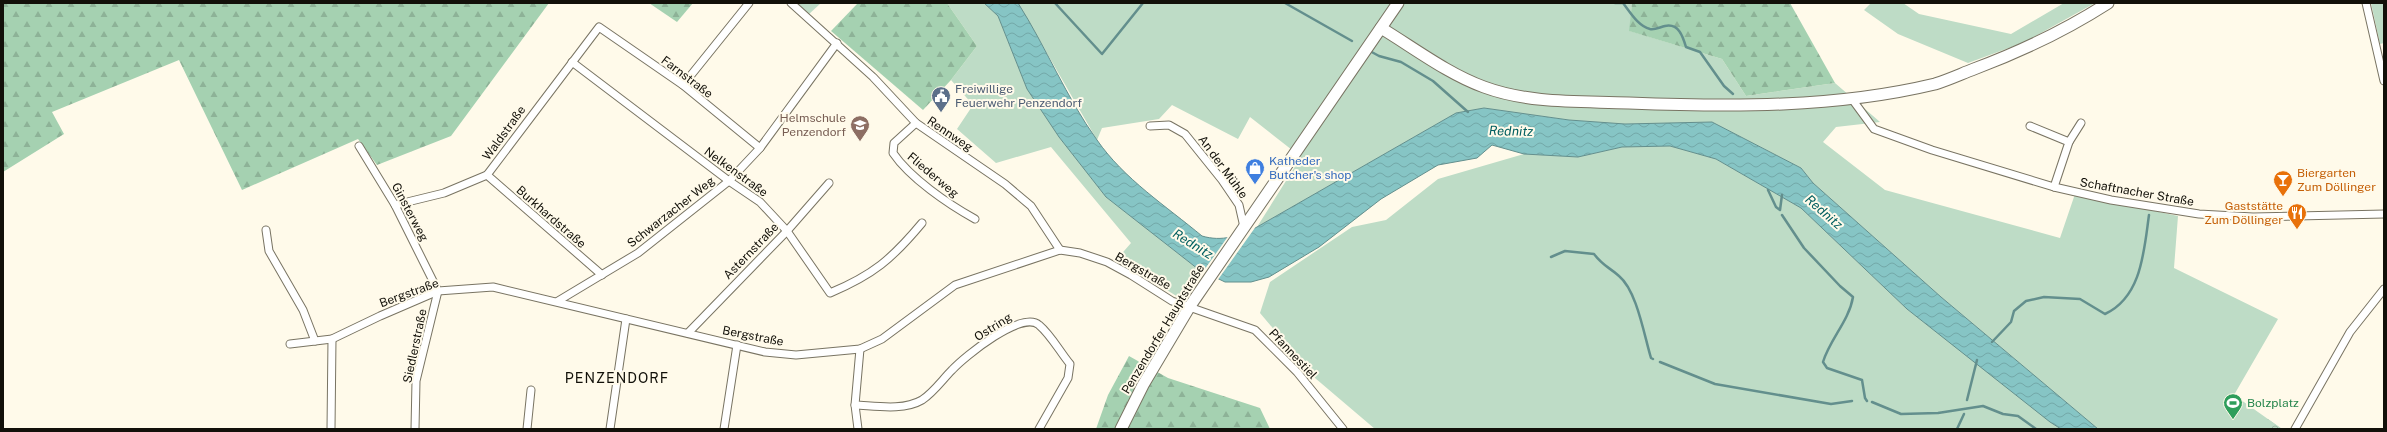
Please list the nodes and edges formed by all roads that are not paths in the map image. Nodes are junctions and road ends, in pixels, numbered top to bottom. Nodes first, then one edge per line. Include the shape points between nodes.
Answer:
1 (749, 3) edge
2 (791, 3) edge
3 (1398, 3) edge
4 (2108, 3) edge
5 (2366, 3) edge
6 (599, 27) joint
7 (1381, 28) junction
8 (837, 43) junction
9 (572, 62) junction
10 (2384, 81) edge
11 (683, 85) junction
12 (1852, 99) junction
13 (916, 123) junction
14 (2081, 123) dead end
15 (1150, 126) dead end
16 (2030, 126) dead end
17 (2069, 142) junction
18 (359, 146) dead end
19 (760, 148) junction
20 (487, 175) junction
21 (729, 181) junction
22 (829, 183) dead end
23 (2054, 187) junction
24 (395, 205) junction
25 (2384, 214) edge
26 (975, 219) dead end
27 (922, 223) dead end
28 (266, 230) dead end
29 (787, 231) junction
30 (1241, 231) junction
31 (1060, 250) junction
32 (602, 275) junction
33 (2384, 289) edge
34 (438, 291) junction
35 (558, 301) junction
36 (1190, 306) junction
37 (626, 318) junction
38 (688, 333) junction
39 (332, 339) junction
40 (315, 341) junction
41 (290, 344) dead end
42 (737, 345) junction
43 (860, 348) junction
44 (531, 390) dead end
45 (855, 405) junction
46 (331, 429) edge
47 (415, 429) edge
48 (527, 429) edge
49 (610, 429) edge
50 (724, 429) edge
51 (858, 429) edge
52 (1039, 429) edge
53 (1121, 429) edge
54 (1342, 429) edge
55 (2295, 429) edge

1 - 11 street
2 - 8 street, Rennweg
3 - 7 street, Penzendorfer Hauptstraße
4 - 12 street via 2076,24 2010,56 1936,83
5 - 10 street
6 - 9 street, Waldstraße
6 - 11 street, Farnstraße
7 - 12 street via 1458,75 1485,88 1535,99 1665,104 1808,104
7 - 30 street, Penzendorfer Hauptstraße
8 - 13 street, Rennweg
8 - 19 street, Schwarzacher Weg
9 - 20 street, Waldstraße
9 - 21 street, Nelkenstraße
11 - 19 street, Farnstraße
12 - 23 street, Schaftnacher Straße via 1874,129 1932,150
13 - 26 street, Fliederweg via 894,143 893,153 897,160 952,206
13 - 31 street, Rennweg via 1005,184 1031,206
14 - 17 street
15 - 30 street, An der Mühle via 1169,125 1185,134 1239,205
16 - 17 street
17 - 23 street
18 - 24 street, Ginsterweg
19 - 21 street, Schwarzacher Weg
20 - 24 street, Waldstraße via 444,193
20 - 32 street, Burkhardstraße
21 - 29 street, Nelkenstraße via 760,202
21 - 32 street, Schwarzacher Weg via 638,253
22 - 29 street, Asternstraße
23 - 25 street, Schaftnacher Straße via 2111,200 2199,214 2254,217
24 - 34 street, Ginsterweg
27 - 29 street, Nelkenstraße via 899,250 879,267 859,281 830,293
28 - 40 street via 269,251 303,310
29 - 38 street, Asternstraße
30 - 36 street, Penzendorfer Hauptstraße
31 - 36 street, Bergstraße via 1080,253 1107,262 1172,301
31 - 43 street, Bergstraße via 955,285 882,338
32 - 35 street, Schwarzacher Weg
33 - 55 street via 2350,332
34 - 35 street, Bergstraße via 493,287
34 - 39 street, Bergstraße
34 - 47 street, Siedlerstraße via 416,381
35 - 37 street, Bergstraße
36 - 53 street, Penzendorfer Hauptstraße via 1143,385
36 - 54 street, Pfannestiel via 1255,330 1297,372
37 - 38 street, Bergstraße
37 - 49 street
38 - 42 street, Bergstraße
39 - 40 street, Bergstraße
39 - 46 street
40 - 41 street, Bergstraße
42 - 43 street, Bergstraße via 765,352 796,355
42 - 50 street
43 - 45 street
44 - 48 street
45 - 51 street
45 - 52 street, Ostring via 899,406 921,400 938,387 952,369 991,339 1020,323 1030,321 1039,325 1070,364 1068,378

